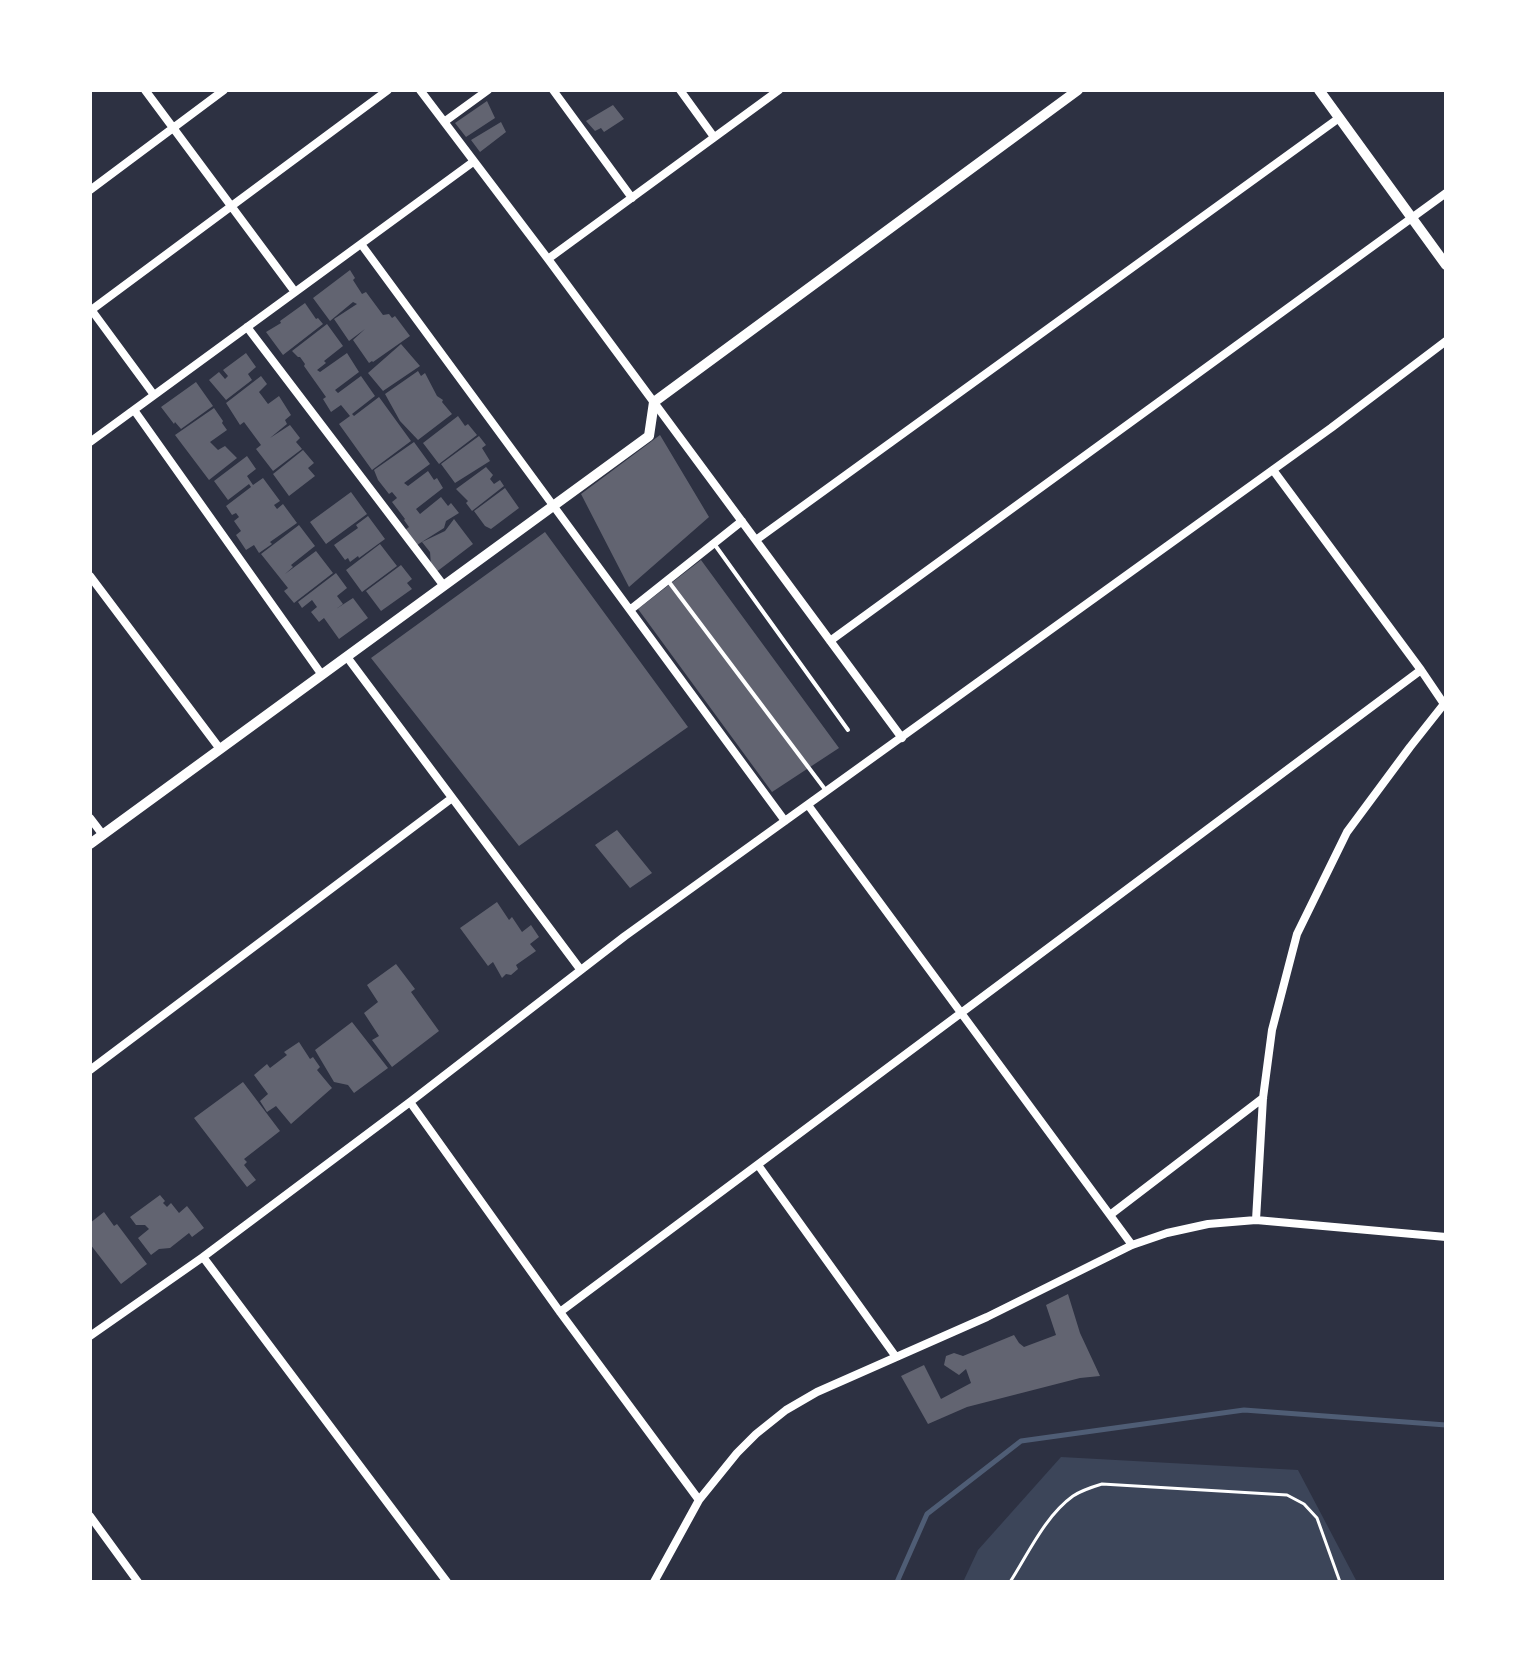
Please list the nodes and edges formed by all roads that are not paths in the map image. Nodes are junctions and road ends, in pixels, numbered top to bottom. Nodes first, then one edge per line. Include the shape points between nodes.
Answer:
1 (145, 90) edge
2 (224, 90) edge
3 (388, 90) edge
4 (420, 90) edge
5 (488, 90) edge
6 (553, 90) edge
7 (680, 90) edge
8 (779, 90) edge
9 (1078, 90) edge
10 (1319, 90) edge
11 (1339, 118) junction
12 (444, 122) junction
13 (173, 128) junction
14 (714, 137) junction
15 (473, 162) junction
16 (90, 190) edge
17 (1446, 193) edge
18 (632, 198) junction
19 (231, 207) junction
20 (1412, 219) junction
21 (361, 244) junction
22 (548, 259) junction
23 (1446, 265) edge
24 (295, 292) junction
25 (90, 310) edge
26 (247, 327) junction
27 (1446, 341) edge
28 (154, 395) junction
29 (654, 402) junction
30 (134, 410) junction
31 (90, 442) edge
32 (1273, 470) junction
33 (554, 506) junction
34 (742, 521) junction
35 (756, 540) junction
36 (714, 543) junction
37 (90, 576) edge
38 (668, 580) junction
39 (444, 586) junction
40 (630, 610) junction
41 (830, 641) junction
42 (347, 657) junction
43 (1421, 670) junction
44 (322, 675) junction
45 (848, 730) dead end
46 (902, 738) junction
47 (220, 749) junction
48 (827, 792) junction
49 (452, 798) junction
50 (808, 805) junction
51 (90, 818) edge
52 (785, 821) junction
53 (103, 835) junction
54 (90, 844) edge
55 (580, 969) junction
56 (961, 1014) junction
57 (90, 1070) edge
58 (1263, 1098) junction
59 (410, 1102) junction
60 (758, 1165) junction
61 (1110, 1215) junction
62 (1256, 1220) junction
63 (1446, 1237) edge
64 (1132, 1245) junction
65 (203, 1257) junction
66 (560, 1312) junction
67 (90, 1336) edge
68 (896, 1357) junction
69 (699, 1500) junction
70 (90, 1516) edge
71 (138, 1582) edge
72 (447, 1582) edge
73 (654, 1582) edge

1 - 13 street
2 - 13 street
3 - 19 street
4 - 12 street
5 - 12 street
6 - 18 street
7 - 14 street
8 - 14 street
9 - 29 street
10 - 11 street
11 - 20 street
11 - 35 street
12 - 15 street
13 - 16 street
13 - 19 street
14 - 18 street
15 - 21 street
15 - 22 street
17 - 20 street
18 - 22 street
19 - 24 street
19 - 25 street
20 - 23 street
20 - 41 street
21 - 24 street
21 - 33 street
22 - 29 street
24 - 26 street
25 - 28 street
26 - 28 street
26 - 39 street
27 - 32 street
28 - 30 street
29 - 33 street via 649,436
29 - 34 street
30 - 31 street
30 - 44 street
32 - 43 street
32 - 46 street
33 - 39 street
33 - 40 street
34 - 35 street
34 - 36 street
35 - 41 street
36 - 38 street
36 - 45 lane
37 - 47 street
38 - 40 street
38 - 48 lane
39 - 42 street
40 - 52 street
41 - 46 street
42 - 44 street
42 - 49 street
43 - 56 street
43 - 58 street via 1444,704 1347,832 1297,934 1272,1030
44 - 47 street
46 - 48 street
47 - 53 street
48 - 50 street
49 - 55 street
49 - 57 street
50 - 52 street
50 - 56 street
51 - 53 street
52 - 55 street
53 - 54 street
55 - 59 street
56 - 60 street
56 - 61 street
58 - 61 street
58 - 62 street
59 - 65 street
59 - 66 street
60 - 66 street
60 - 68 street
61 - 64 street
62 - 63 street
62 - 64 street via 1208,1224
64 - 68 street
65 - 67 street
65 - 72 street
66 - 69 street
68 - 69 street via 786,1410 737,1453
69 - 73 street
70 - 71 street

